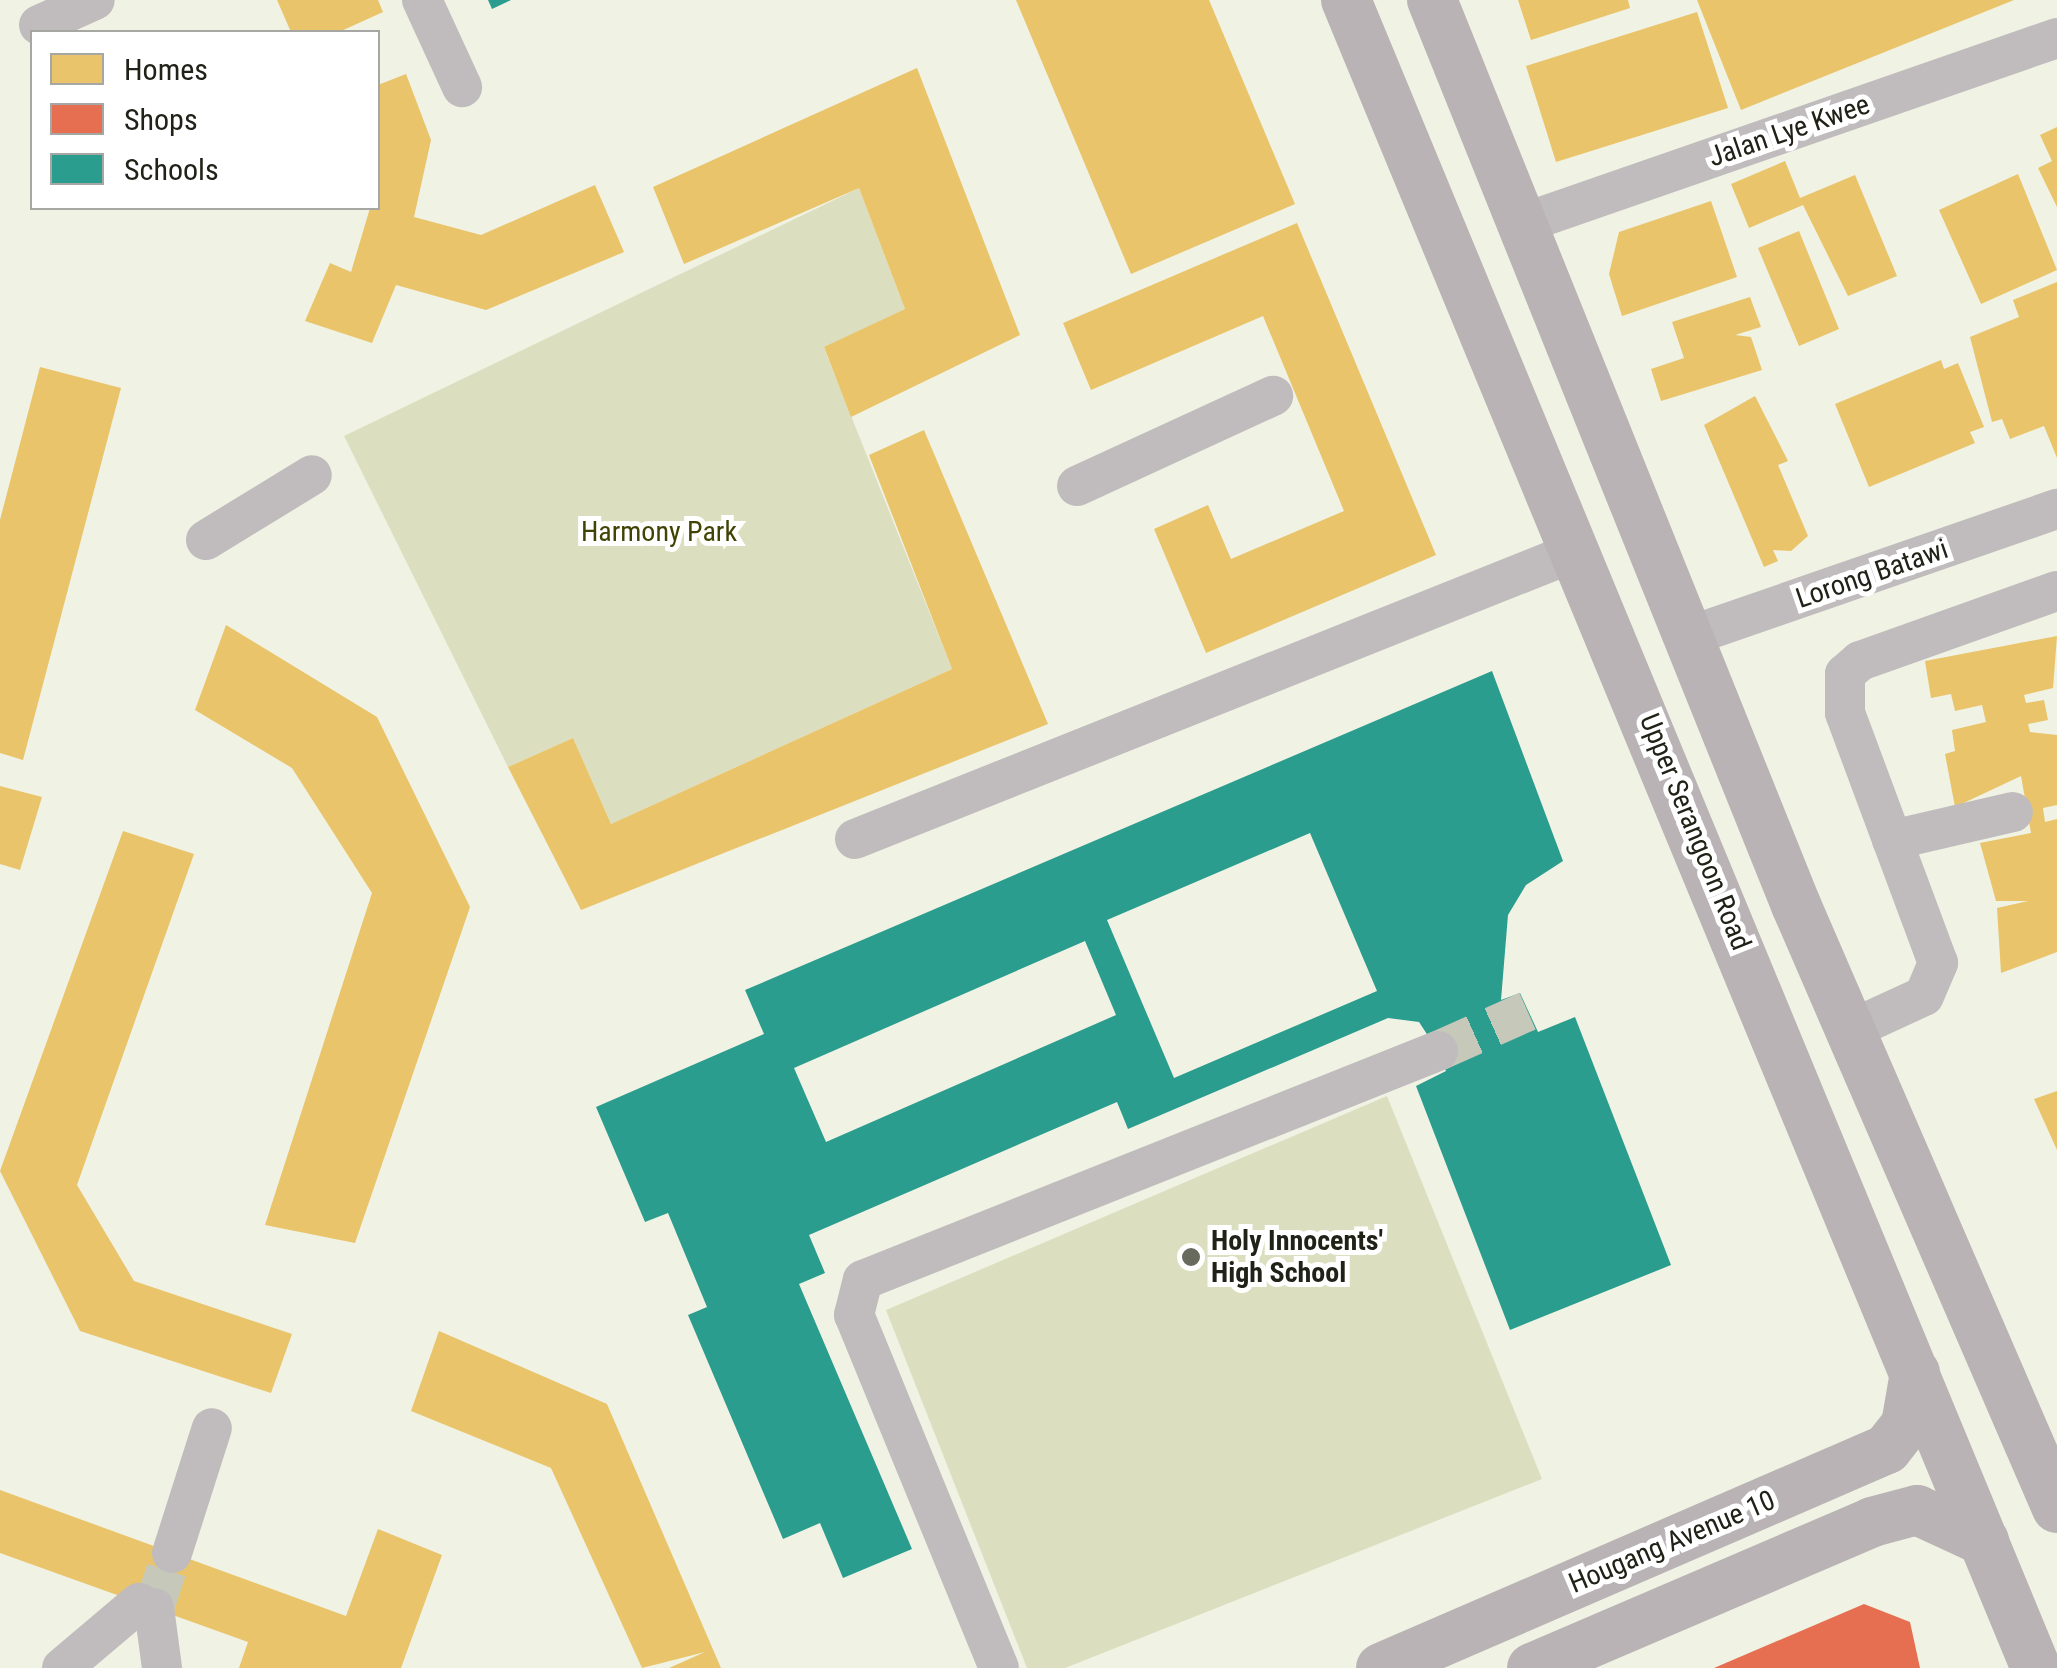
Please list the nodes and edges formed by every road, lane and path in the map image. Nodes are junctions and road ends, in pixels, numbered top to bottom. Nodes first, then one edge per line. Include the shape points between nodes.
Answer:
1 (95, 0) edge
2 (422, 0) edge
3 (1346, 0) edge
4 (1432, 0) edge
5 (40, 26) dead end
6 (2057, 38) edge
7 (462, 86) dead end
8 (1520, 224) junction
9 (1273, 396) dead end
10 (312, 474) dead end
11 (1076, 486) dead end
12 (2057, 509) edge
13 (206, 540) dead end
14 (1578, 551) junction
15 (2057, 591) edge
16 (1687, 638) junction
17 (2013, 812) dead end
18 (855, 839) dead end
19 (1892, 840) junction
20 (1850, 1030) junction
21 (1438, 1050) tunnel mouth
22 (1915, 1374) junction
23 (207, 1427) dead end
24 (2057, 1508) edge
25 (1984, 1541) junction
26 (166, 1550) tunnel mouth
27 (1527, 1604) junction
28 (1546, 1665) edge
29 (62, 1668) edge
30 (162, 1668) edge
31 (999, 1668) edge
32 (1381, 1668) edge
33 (2036, 1668) edge

1 - 5 street
2 - 7 street
3 - 14 main road, Upper Serangoon Road
4 - 8 main road
6 - 8 street, Jalan Lye Kwee
8 - 16 main road
9 - 11 street
10 - 13 street
12 - 16 street, Lorong Batawi
14 - 18 street
14 - 22 main road, Upper Serangoon Road
15 - 19 street via 1860,660 1845,674 1845,713
16 - 20 main road
17 - 19 street
19 - 20 street via 1936,976 1924,996
20 - 24 main road
21 - 31 street via 863,1280 854,1315
22 - 25 main road, Upper Serangoon Road
22 - 27 main road, Hougang Avenue 10 via 1906,1426 1887,1449
23 - 26 street
25 - 28 main road via 1917,1510
25 - 33 main road, Upper Serangoon Road
27 - 28 street
27 - 32 main road, Hougang Avenue 10
29 - 30 street via 148,1612

